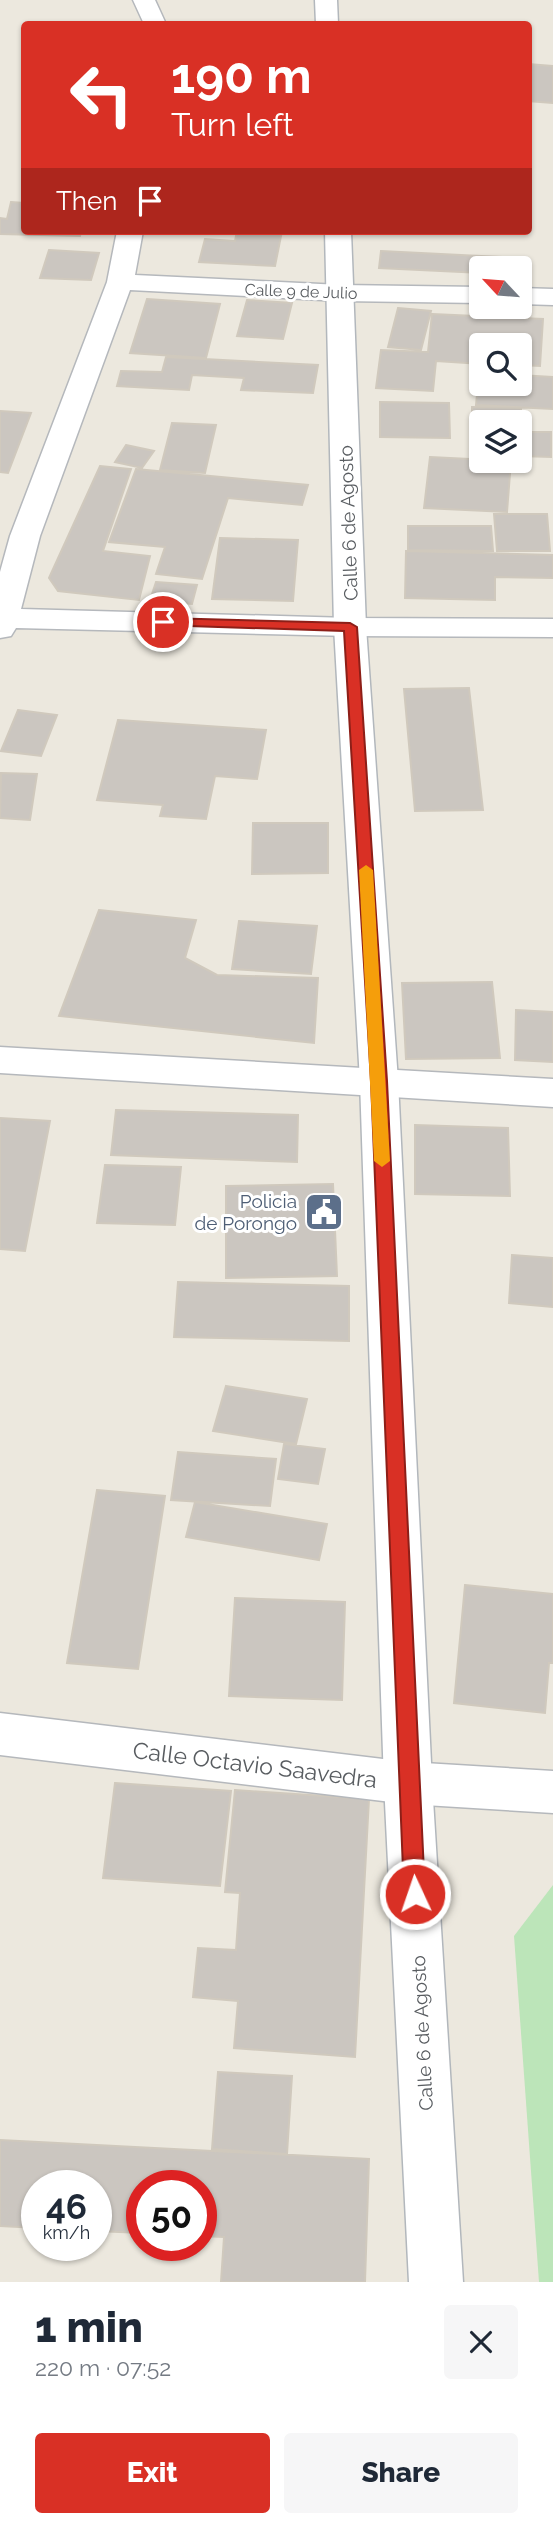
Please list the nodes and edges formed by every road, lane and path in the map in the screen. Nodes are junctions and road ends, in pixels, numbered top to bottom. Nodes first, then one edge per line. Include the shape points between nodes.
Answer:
1 (144, 0) edge
2 (326, 0) edge
3 (154, 21) edge
4 (327, 21) edge
5 (129, 235) edge
6 (338, 235) edge
7 (120, 282) junction
8 (341, 293) junction
9 (469, 295) edge
10 (532, 296) edge
11 (553, 296) edge
12 (12, 531) edge
13 (1, 623) edge
14 (350, 627) junction
15 (553, 628) edge
16 (0, 1060) edge
17 (379, 1081) junction
18 (553, 1093) edge
19 (0, 1734) edge
20 (408, 1783) junction
21 (553, 1792) edge
22 (436, 2282) edge

1 - 3 street
2 - 4 street
5 - 7 street
6 - 8 street, Calle 6 de Agosto
7 - 8 street, Calle 9 de Julio
7 - 12 street
8 - 9 street, Calle 9 de Julio
8 - 14 street, Calle 6 de Agosto
10 - 11 street
12 - 13 street
13 - 14 street
14 - 15 street
14 - 17 street, Calle 6 de Agosto
16 - 17 street
17 - 18 street
17 - 20 street, Calle 6 de Agosto
19 - 20 street, Calle Octavio Saavedra
20 - 21 street, Calle Octavio Saavedra
20 - 22 street, Calle 6 de Agosto

